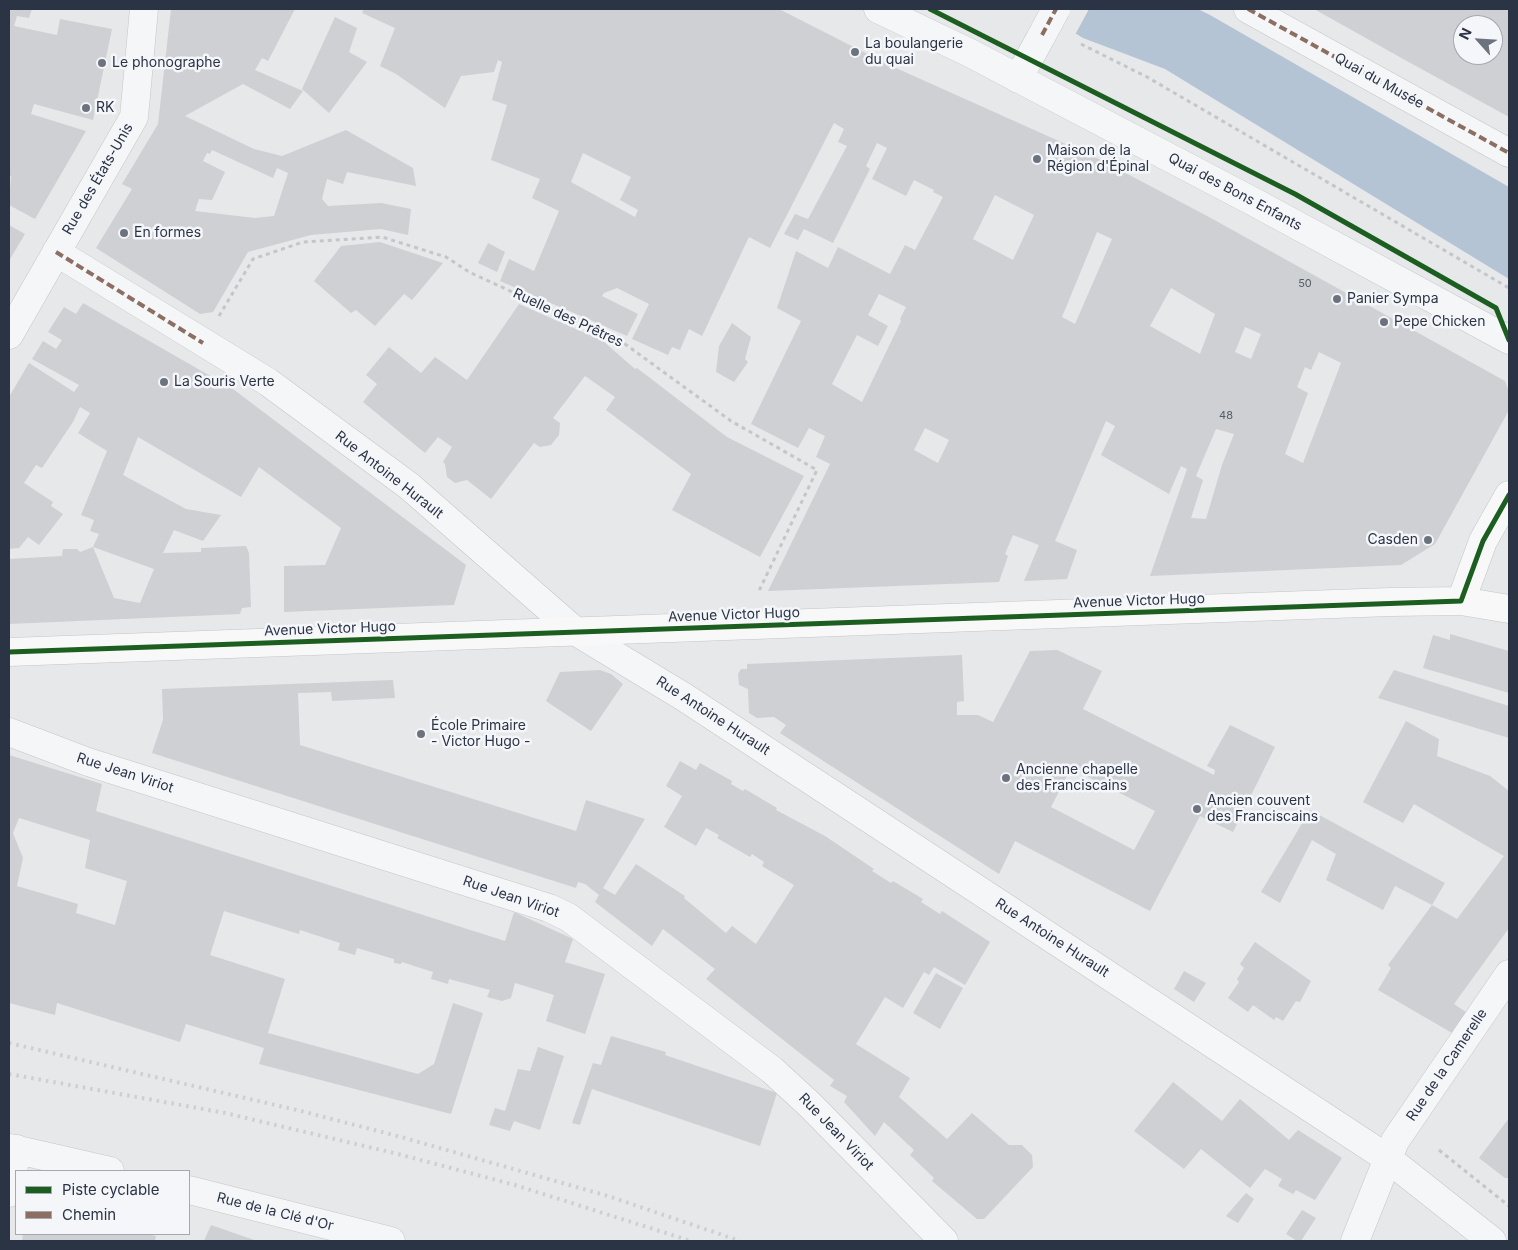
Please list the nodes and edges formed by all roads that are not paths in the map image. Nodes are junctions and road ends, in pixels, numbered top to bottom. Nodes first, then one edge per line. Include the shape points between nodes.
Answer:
1 (144, 9) edge
2 (878, 9) edge
3 (1056, 9) edge
4 (1248, 9) edge
5 (1018, 79) junction
6 (1509, 152) edge
7 (56, 252) junction
8 (9, 335) edge
9 (1509, 340) edge
10 (1509, 494) edge
11 (1461, 601) junction
12 (1509, 609) edge
13 (575, 631) junction
14 (9, 652) edge
15 (9, 732) edge
16 (1509, 974) edge
17 (13, 1148) edge
18 (1388, 1158) junction
19 (106, 1170) edge
20 (190, 1190) edge
21 (9, 1193) edge
22 (391, 1241) edge
23 (944, 1241) edge
24 (1355, 1241) edge
25 (1492, 1241) edge

1 - 7 street, Rue des États-Unis via 134,117
2 - 5 street, Quai des Bons Enfants
3 - 5 street, bridge
4 - 6 street, Quai du Musée
5 - 9 street, Quai des Bons Enfants
7 - 8 street, Rue des États-Unis
7 - 13 street, Rue Antoine Hurault via 268,382 409,486
10 - 11 main road via 1483,541
11 - 12 main road, Avenue Victor Hugo
11 - 13 main road, Avenue Victor Hugo
13 - 14 main road, Avenue Victor Hugo
13 - 18 street, Rue Antoine Hurault via 684,697
15 - 23 street, Rue Jean Viriot via 88,762 568,917 772,1070
16 - 18 street, Rue de la Camerelle via 1395,1141
17 - 19 street
17 - 21 street
18 - 24 street
18 - 25 street, Rue Antoine Hurault
20 - 22 street, Rue de la Clé d'Or

